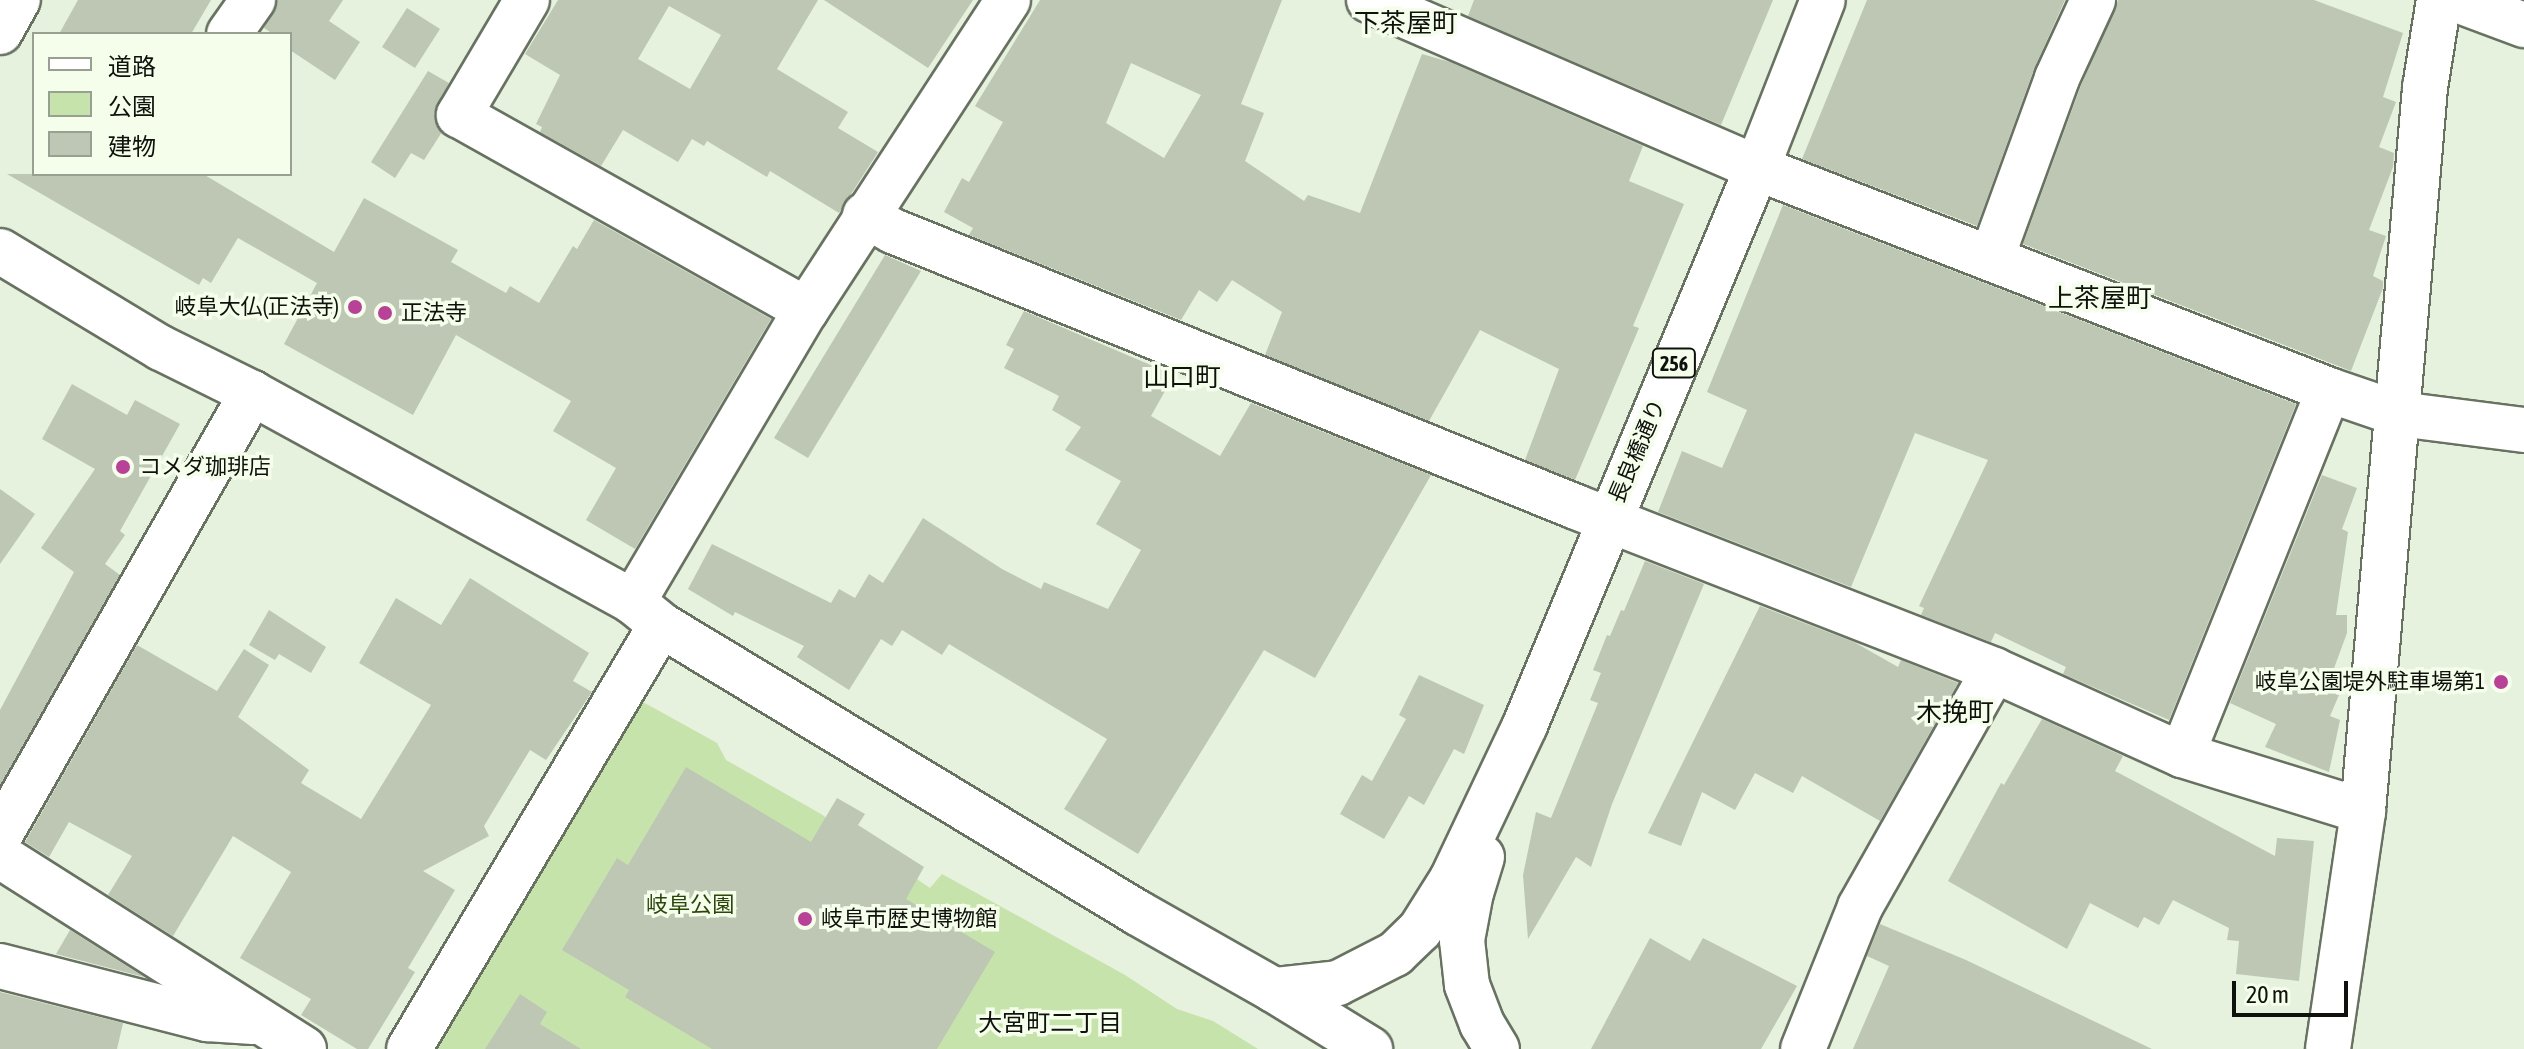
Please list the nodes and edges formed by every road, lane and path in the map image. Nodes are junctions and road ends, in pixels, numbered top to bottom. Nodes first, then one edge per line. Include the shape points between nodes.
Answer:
1 (18, 0) edge
2 (253, 0) edge
3 (527, 0) edge
4 (1008, 0) edge
5 (1369, 0) edge
6 (1823, 0) edge
7 (2093, 0) edge
8 (2439, 0) edge
9 (2457, 0) edge
10 (2520, 23) edge
11 (0, 32) edge
12 (230, 32) edge
13 (1757, 168) junction
14 (865, 215) junction
15 (0, 251) edge
16 (1992, 257) junction
17 (806, 310) junction
18 (2329, 390) junction
19 (252, 393) junction
20 (2399, 414) junction
21 (2524, 430) edge
22 (1608, 519) junction
23 (647, 614) junction
24 (1994, 670) junction
25 (1525, 725) junction
26 (2182, 755) junction
27 (2363, 811) junction
28 (0, 835) edge
29 (0, 856) edge
30 (0, 966) edge
31 (1274, 990) junction
32 (259, 1022) junction
33 (304, 1049) edge
34 (409, 1049) edge
35 (1370, 1049) edge
36 (1497, 1049) edge
37 (1803, 1049) edge
38 (2328, 1049) edge

1 - 11 main road
2 - 12 main road
3 - 17 main road via 459,115
4 - 14 main road
5 - 13 main road
6 - 13 main road, 長良橋通り / 256
7 - 16 main road via 2057,78
8 - 20 main road via 2425,88
9 - 10 main road
13 - 16 main road
13 - 22 main road, 長良橋通り / 256
14 - 17 main road
14 - 22 main road via 893,231
15 - 19 main road via 161,348
16 - 18 main road
17 - 23 main road
18 - 20 main road
18 - 26 main road
19 - 23 main road
19 - 28 main road
20 - 21 main road
20 - 27 main road
22 - 24 main road
22 - 25 main road, 長良橋通り / 256
23 - 31 main road
23 - 34 main road
24 - 26 main road
24 - 37 main road via 1860,907
25 - 31 main road, 長良橋通り / 256 via 1452,879 1420,930 1395,954 1338,983
25 - 36 main road, 長良橋通り / 256 via 1471,892 1462,940 1467,985
26 - 27 main road
27 - 38 main road
29 - 32 main road
30 - 32 main road via 207,1019
31 - 35 main road
32 - 33 main road

